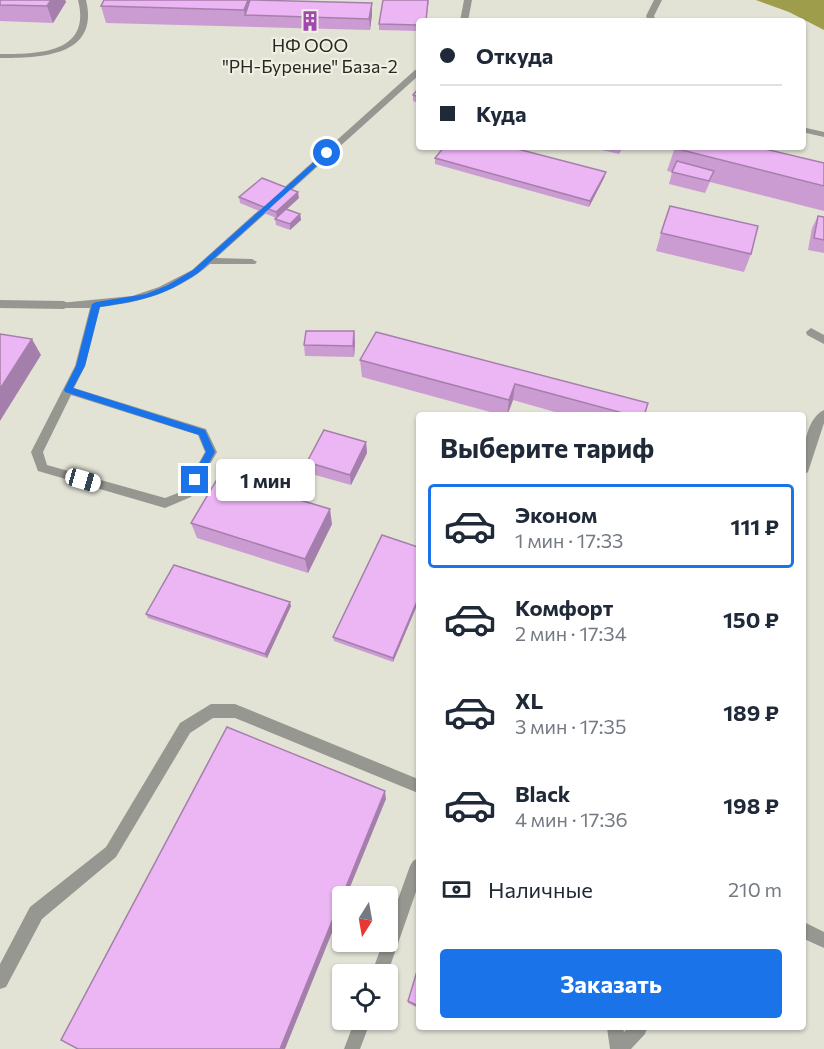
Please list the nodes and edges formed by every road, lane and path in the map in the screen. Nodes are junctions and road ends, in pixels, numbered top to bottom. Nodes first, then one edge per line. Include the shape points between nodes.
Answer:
1 (82, 0) edge
2 (468, 0) edge
3 (658, 0) edge
4 (465, 18) edge
5 (651, 18) edge
6 (0, 56) edge
7 (416, 74) edge
8 (806, 130) edge
9 (824, 135) edge
10 (207, 261) junction
11 (252, 262) dead end
12 (0, 304) edge
13 (96, 304) junction
14 (64, 305) joint
15 (811, 332) dead end
16 (824, 340) edge
17 (68, 390) junction
18 (824, 414) edge
19 (806, 459) edge
20 (416, 785) edge
21 (416, 872) edge
22 (806, 931) edge
23 (824, 940) edge
24 (383, 964) edge
25 (0, 981) edge
26 (359, 1030) edge
27 (615, 1030) edge
28 (637, 1030) edge
29 (352, 1049) edge
30 (618, 1049) edge

1 - 6 lane via 82,33 75,42 44,54
2 - 4 lane
3 - 5 lane
7 - 10 lane
8 - 9 lane
10 - 11 lane
10 - 13 lane via 171,287 147,297
12 - 14 street
13 - 14 lane
13 - 17 lane via 80,366
15 - 16 lane
17 - 17 lane via 37,452 42,468 165,503 187,494 210,452 202,432
18 - 19 lane
20 - 25 lane via 235,711 211,711 185,728 111,852 36,913
21 - 24 lane
22 - 23 lane
26 - 29 lane
27 - 30 lane
28 - 30 lane

